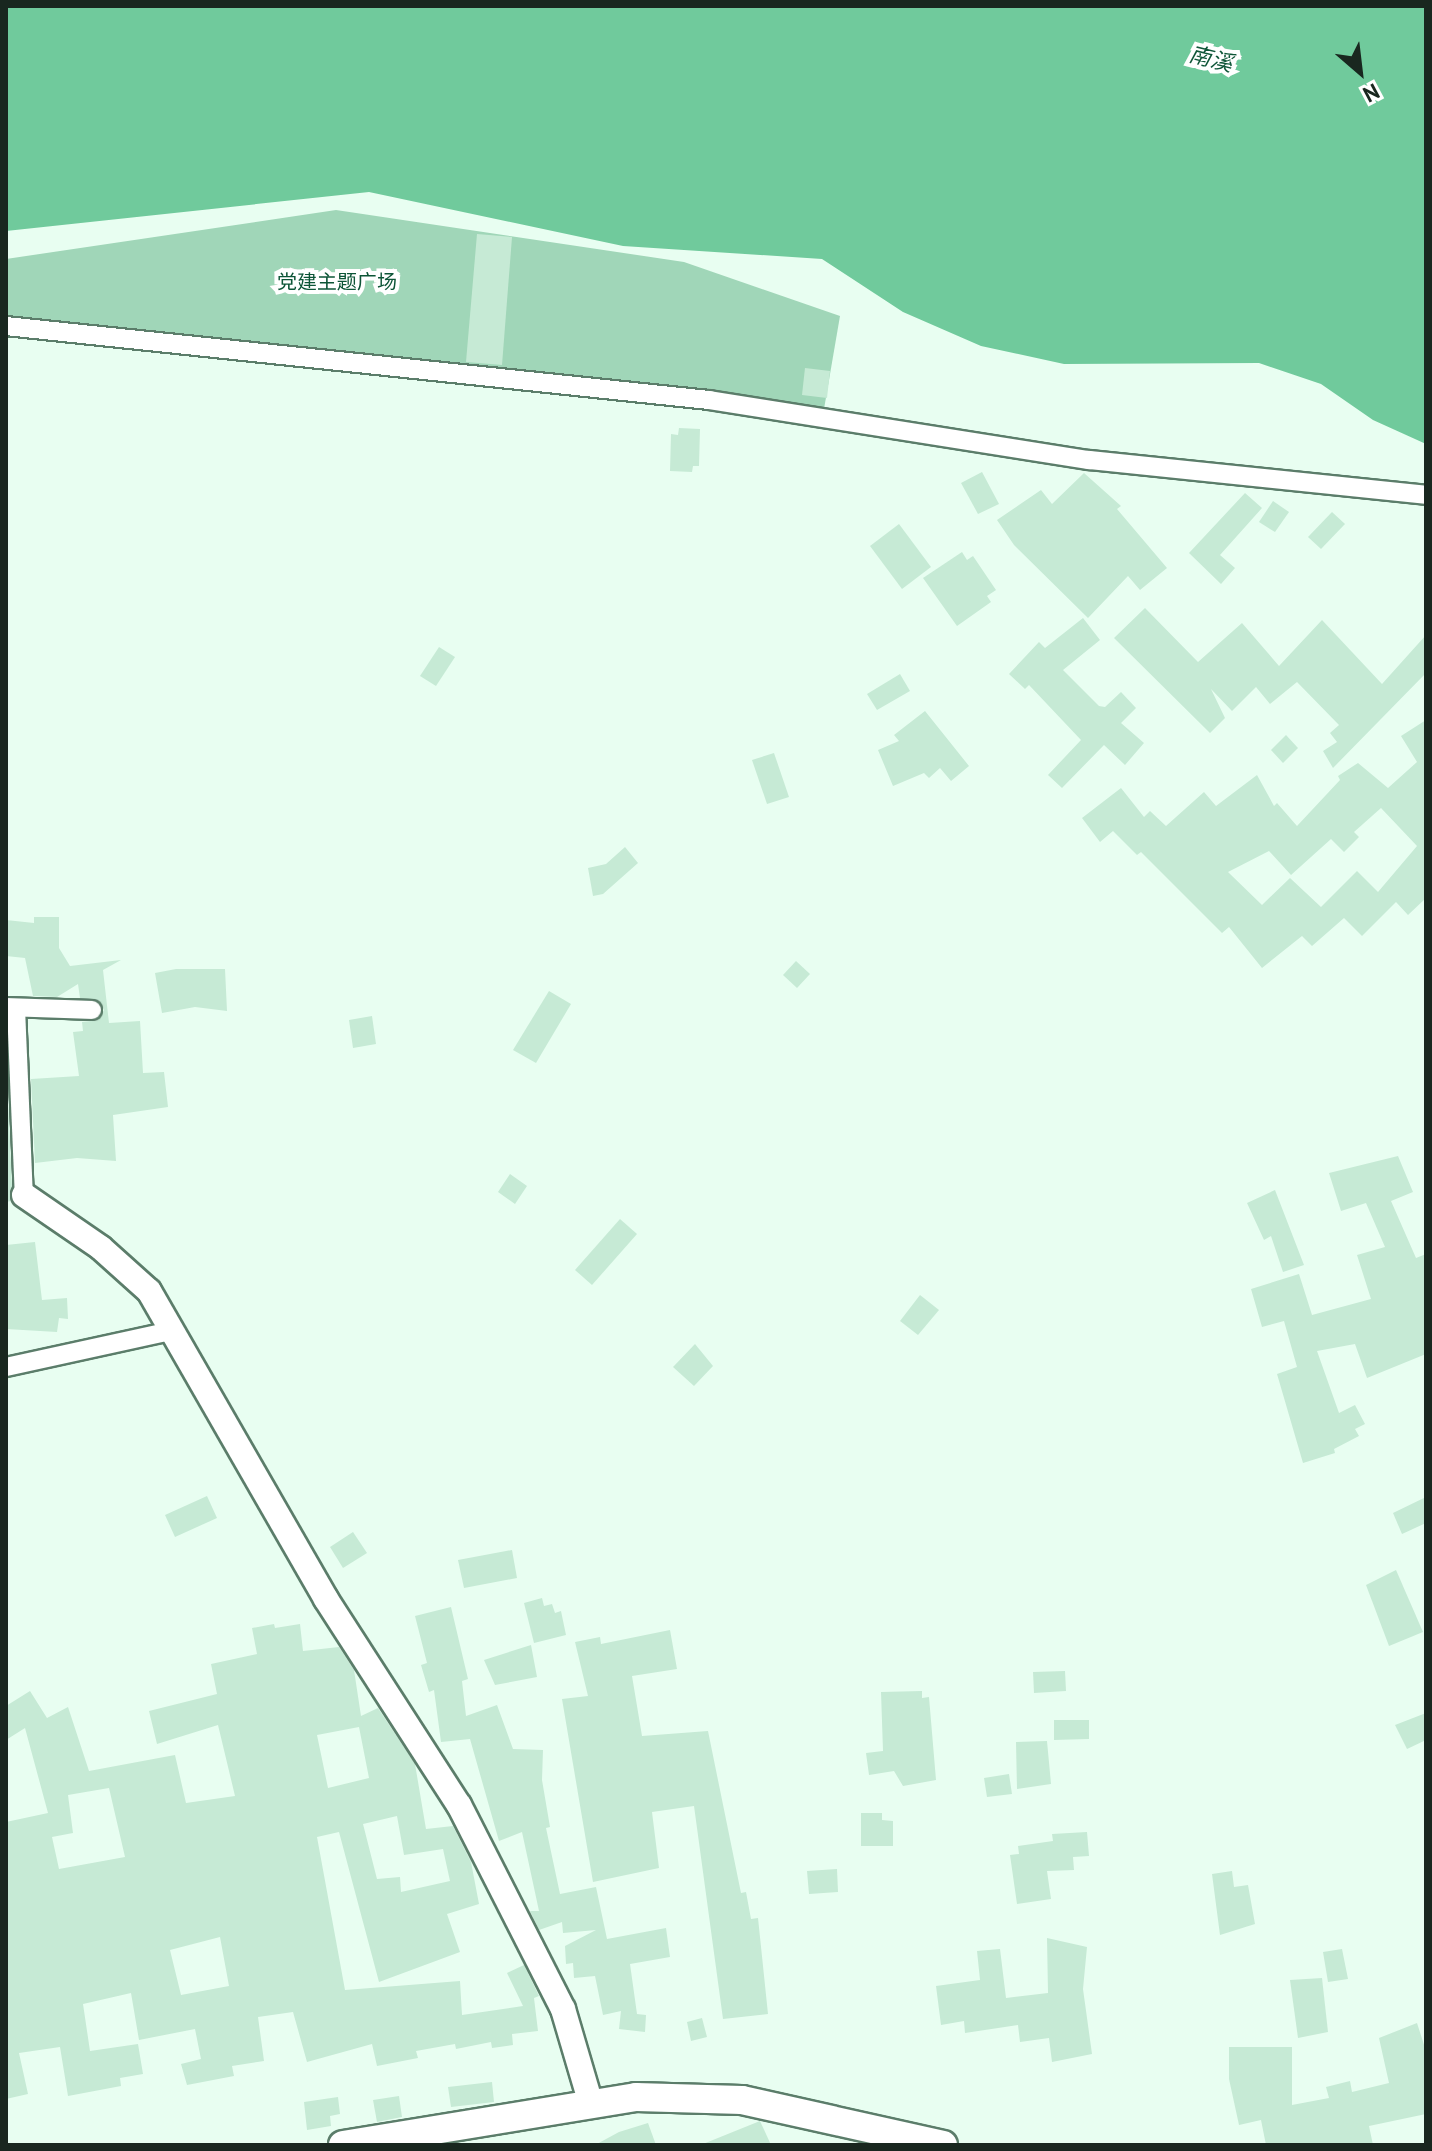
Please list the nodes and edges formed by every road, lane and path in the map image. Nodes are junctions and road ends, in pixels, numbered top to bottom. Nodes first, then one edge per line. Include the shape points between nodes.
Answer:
1 (6, 326) edge
2 (1426, 495) edge
3 (11, 1007) edge
4 (92, 1010) dead end
5 (24, 1195) joint
6 (171, 1331) junction
7 (6, 1367) edge
8 (591, 2104) junction
9 (343, 2145) edge
10 (943, 2145) edge

1 - 2 street via 709,400 1089,460
3 - 4 street
3 - 5 street
5 - 6 street via 101,1248 149,1291
6 - 7 street
6 - 8 street via 326,1599 459,1805 563,2009
8 - 9 main road
8 - 10 main road via 636,2097 742,2100

